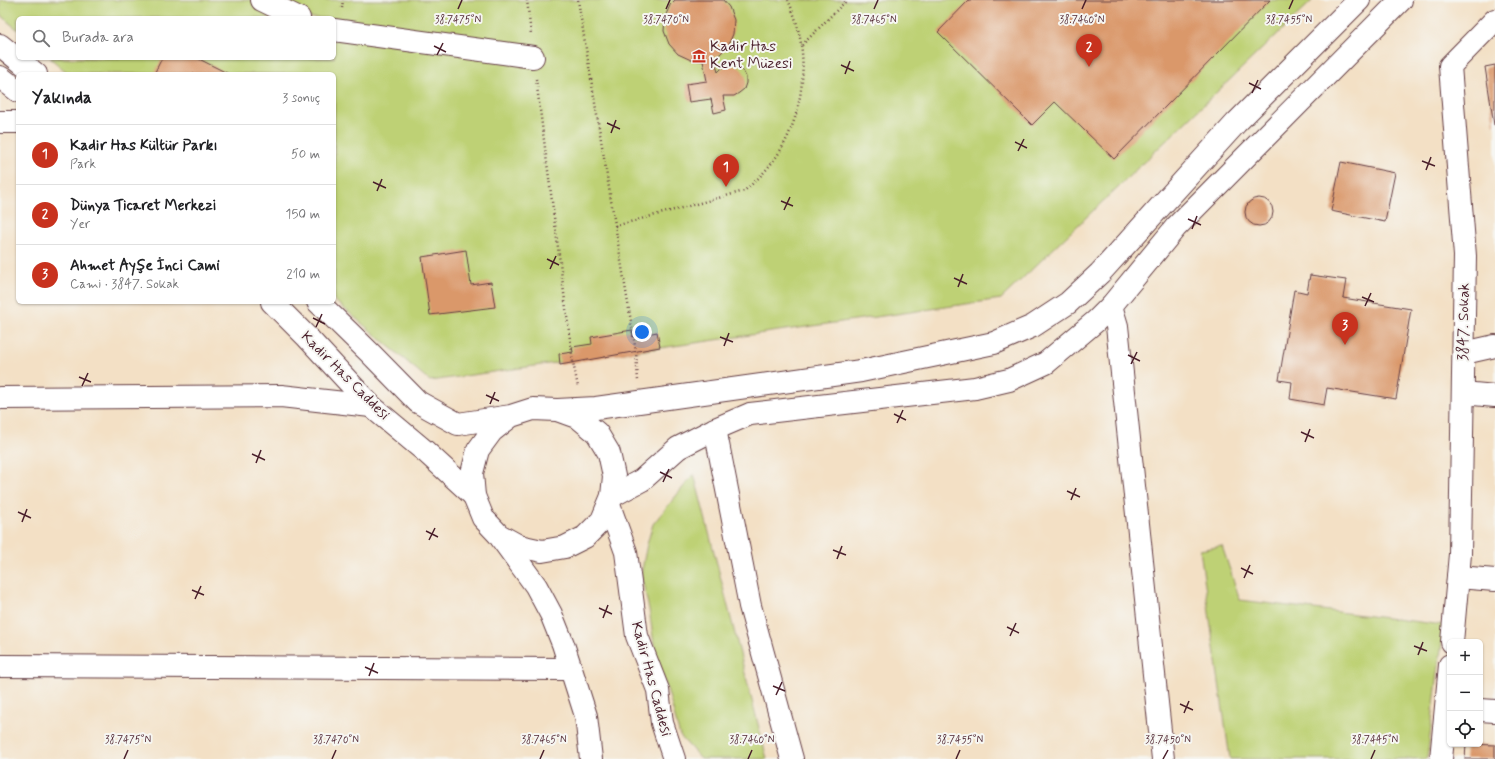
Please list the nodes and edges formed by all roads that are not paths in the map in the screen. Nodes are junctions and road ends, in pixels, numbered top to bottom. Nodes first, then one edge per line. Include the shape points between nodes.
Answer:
1 (262, 0) edge
2 (1359, 0) edge
3 (1401, 0) edge
4 (295, 16) edge
5 (1495, 20) edge
6 (336, 30) edge
7 (0, 45) edge
8 (534, 57) road end
9 (16, 58) edge
10 (19, 60) edge
11 (34, 72) edge
12 (0, 77) edge
13 (16, 89) edge
14 (0, 122) edge
15 (16, 122) edge
16 (274, 304) edge
17 (320, 304) edge
18 (1111, 306) junction
19 (1495, 346) edge
20 (1464, 353) junction
21 (1463, 393) junction
22 (1495, 396) edge
23 (0, 398) edge
24 (371, 406) junction
25 (557, 410) junction
26 (511, 416) junction
27 (715, 429) junction
28 (474, 496) junction
29 (610, 501) junction
30 (499, 535) junction
31 (1458, 577) junction
32 (1495, 580) edge
33 (1452, 639) edge
34 (0, 666) edge
35 (571, 669) junction
36 (1483, 710) edge
37 (1447, 711) edge
38 (1495, 711) edge
39 (590, 759) edge
40 (674, 759) edge
41 (792, 759) edge
42 (1163, 759) edge
43 (1441, 759) edge

1 - 4 street
2 - 25 street via 1236,123 1100,273 1068,303 1033,326 994,343 861,371 596,408
3 - 18 street via 1176,227
5 - 20 street, 3847. Sokak via 1450,66 1465,256
6 - 8 street
7 - 9 street
10 - 11 street
12 - 13 street
14 - 15 street
16 - 24 street, Kadir Has Caddesi
17 - 26 street via 418,402 458,424
18 - 27 street via 1046,363 1009,380 975,388 750,414
18 - 42 street via 1117,326
19 - 20 street
20 - 21 street, 3847. Sokak
21 - 22 street
21 - 31 street, 3847. Sokak
23 - 24 street via 281,396
24 - 28 street, Kadir Has Caddesi
25 - 26 street via 533,409
25 - 29 street via 579,418 597,433 609,453 614,476
26 - 28 street via 492,431 478,450 472,473
27 - 29 street via 678,448 642,480
27 - 41 street via 750,606
28 - 30 street via 483,518
29 - 30 street via 602,520 585,537 565,548 542,551 519,546
29 - 40 street, Kadir Has Caddesi via 626,552 638,636 658,690 662,723
30 - 35 street via 536,586 552,614
31 - 32 street
31 - 33 street, 3847. Sokak
34 - 35 street
35 - 39 street via 586,716
36 - 38 street
37 - 43 street

